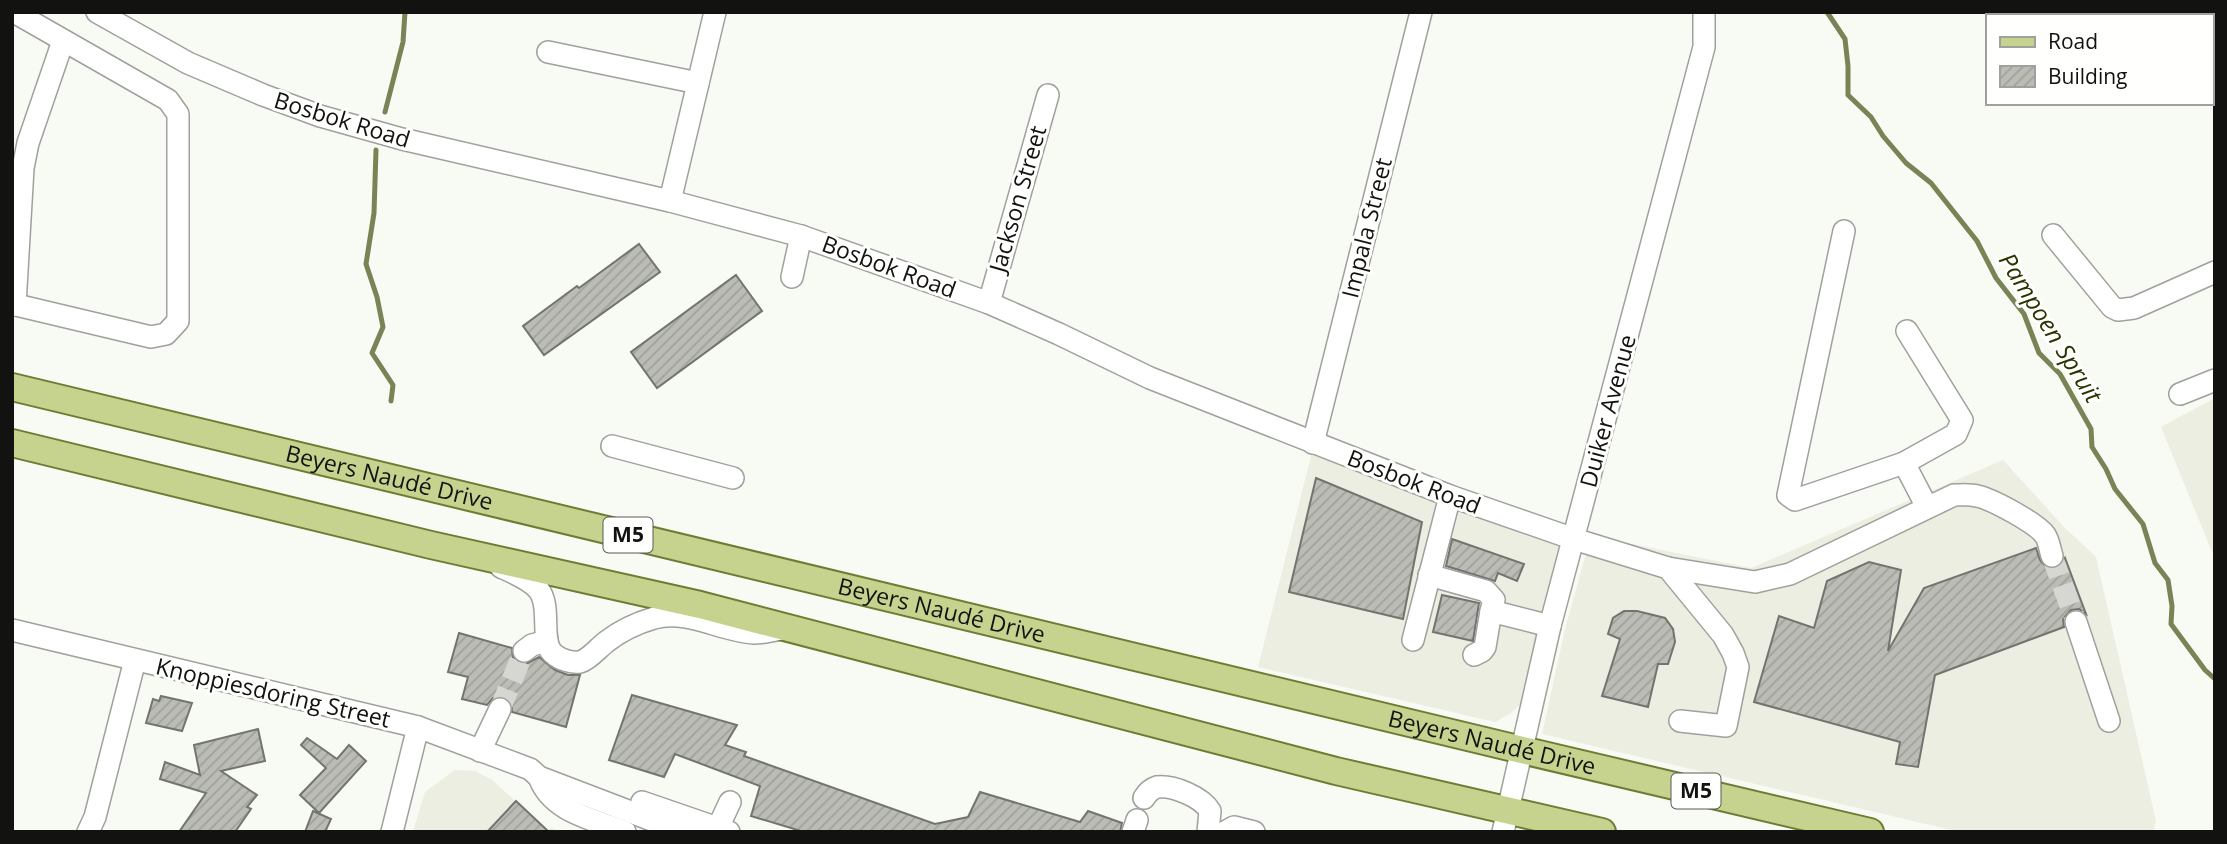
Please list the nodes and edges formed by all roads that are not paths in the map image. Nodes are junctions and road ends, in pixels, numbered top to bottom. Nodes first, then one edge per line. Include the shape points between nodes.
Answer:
1 (14, 12) edge
2 (97, 12) edge
3 (715, 12) edge
4 (1421, 12) edge
5 (1704, 12) edge
6 (64, 41) junction
7 (548, 51) dead end
8 (698, 83) junction
9 (1048, 96) dead end
10 (18, 166) edge
11 (670, 201) junction
12 (1844, 231) dead end
13 (2053, 235) dead end
14 (801, 236) junction
15 (2215, 272) edge
16 (792, 277) dead end
17 (989, 303) junction
18 (14, 304) edge
19 (1907, 331) dead end
20 (2215, 380) edge
21 (12, 387) edge
22 (2180, 394) dead end
23 (12, 443) edge
24 (1312, 443) junction
25 (612, 446) dead end
26 (1904, 463) junction
27 (733, 478) dead end
28 (1450, 496) junction
29 (1927, 508) junction
30 (1574, 539) junction
31 (476, 555) junction
32 (2052, 556) tunnel mouth
33 (1668, 568) junction
34 (1429, 575) junction
35 (1491, 611) junction
36 (2076, 622) tunnel mouth
37 (1550, 626) junction
38 (786, 628) junction
39 (12, 630) edge
40 (1413, 640) dead end
41 (547, 641) junction
42 (524, 651) tunnel mouth
43 (1474, 655) dead end
44 (135, 660) junction
45 (500, 709) tunnel mouth
46 (1680, 721) dead end
47 (2109, 721) dead end
48 (418, 727) junction
49 (1522, 750) junction
50 (480, 751) junction
51 (535, 773) junction
52 (1143, 798) dead end
53 (730, 802) dead end
54 (1505, 821) edge
55 (721, 830) edge
56 (88, 832) edge
57 (392, 832) edge
58 (625, 832) edge
59 (682, 832) edge
60 (1208, 832) edge
61 (1225, 832) edge
62 (1254, 832) edge
63 (1602, 832) edge
64 (1870, 832) edge

1 - 6 street
2 - 11 street, Bosbok Road via 188,63 320,116
3 - 8 street
4 - 24 street, Impala Street
5 - 30 street, Duiker Avenue via 1704,47
6 - 10 street
6 - 18 street via 168,100 178,114 178,321 166,334 151,337
7 - 8 street
8 - 11 street
9 - 17 street, Jackson Street
10 - 18 street
11 - 14 street, Bosbok Road
12 - 26 street via 1788,495 1795,500
13 - 15 street via 2119,310
14 - 16 street
14 - 17 street, Bosbok Road
17 - 24 street, Bosbok Road via 1150,378
19 - 26 street via 1962,420 1956,434
20 - 22 street
21 - 49 main road, Beyers Naudé Drive / M5
23 - 31 main road, M5
24 - 28 street, Bosbok Road
25 - 27 street
26 - 29 street
28 - 30 street, Bosbok Road
28 - 34 street
29 - 32 street, Bosbok Road via 1954,495 1995,502 2045,536
29 - 33 street, Bosbok Road via 1770,580 1755,582
30 - 33 street, Bosbok Road
30 - 37 street, Duiker Avenue
31 - 38 main road, M5
31 - 41 street via 519,575 538,590 546,607
33 - 46 street via 1723,635 1738,667 1726,726
34 - 35 street via 1486,592 1493,600
34 - 40 street
35 - 37 street
35 - 43 street via 1485,647
36 - 47 street
37 - 49 street, Duiker Avenue
38 - 41 street via 753,633 661,616 624,630 576,662 552,654
38 - 54 main road, M5 via 1336,771
39 - 44 street, Knoppiesdoring Street
41 - 42 street
44 - 48 street, Knoppiesdoring Street
44 - 56 street
45 - 50 street
48 - 50 street, Knoppiesdoring Street
48 - 57 street
49 - 54 street, Duiker Avenue
49 - 64 main road, Beyers Naudé Drive / M5
50 - 51 street, Knoppiesdoring Street
51 - 55 street, Knoppiesdoring Street via 544,768
51 - 58 street via 548,794 566,808
51 - 59 street, Knoppiesdoring Street
52 - 60 street via 1159,787 1199,798 1210,811
53 - 55 street
54 - 63 main road, M5
61 - 62 street via 1234,827

